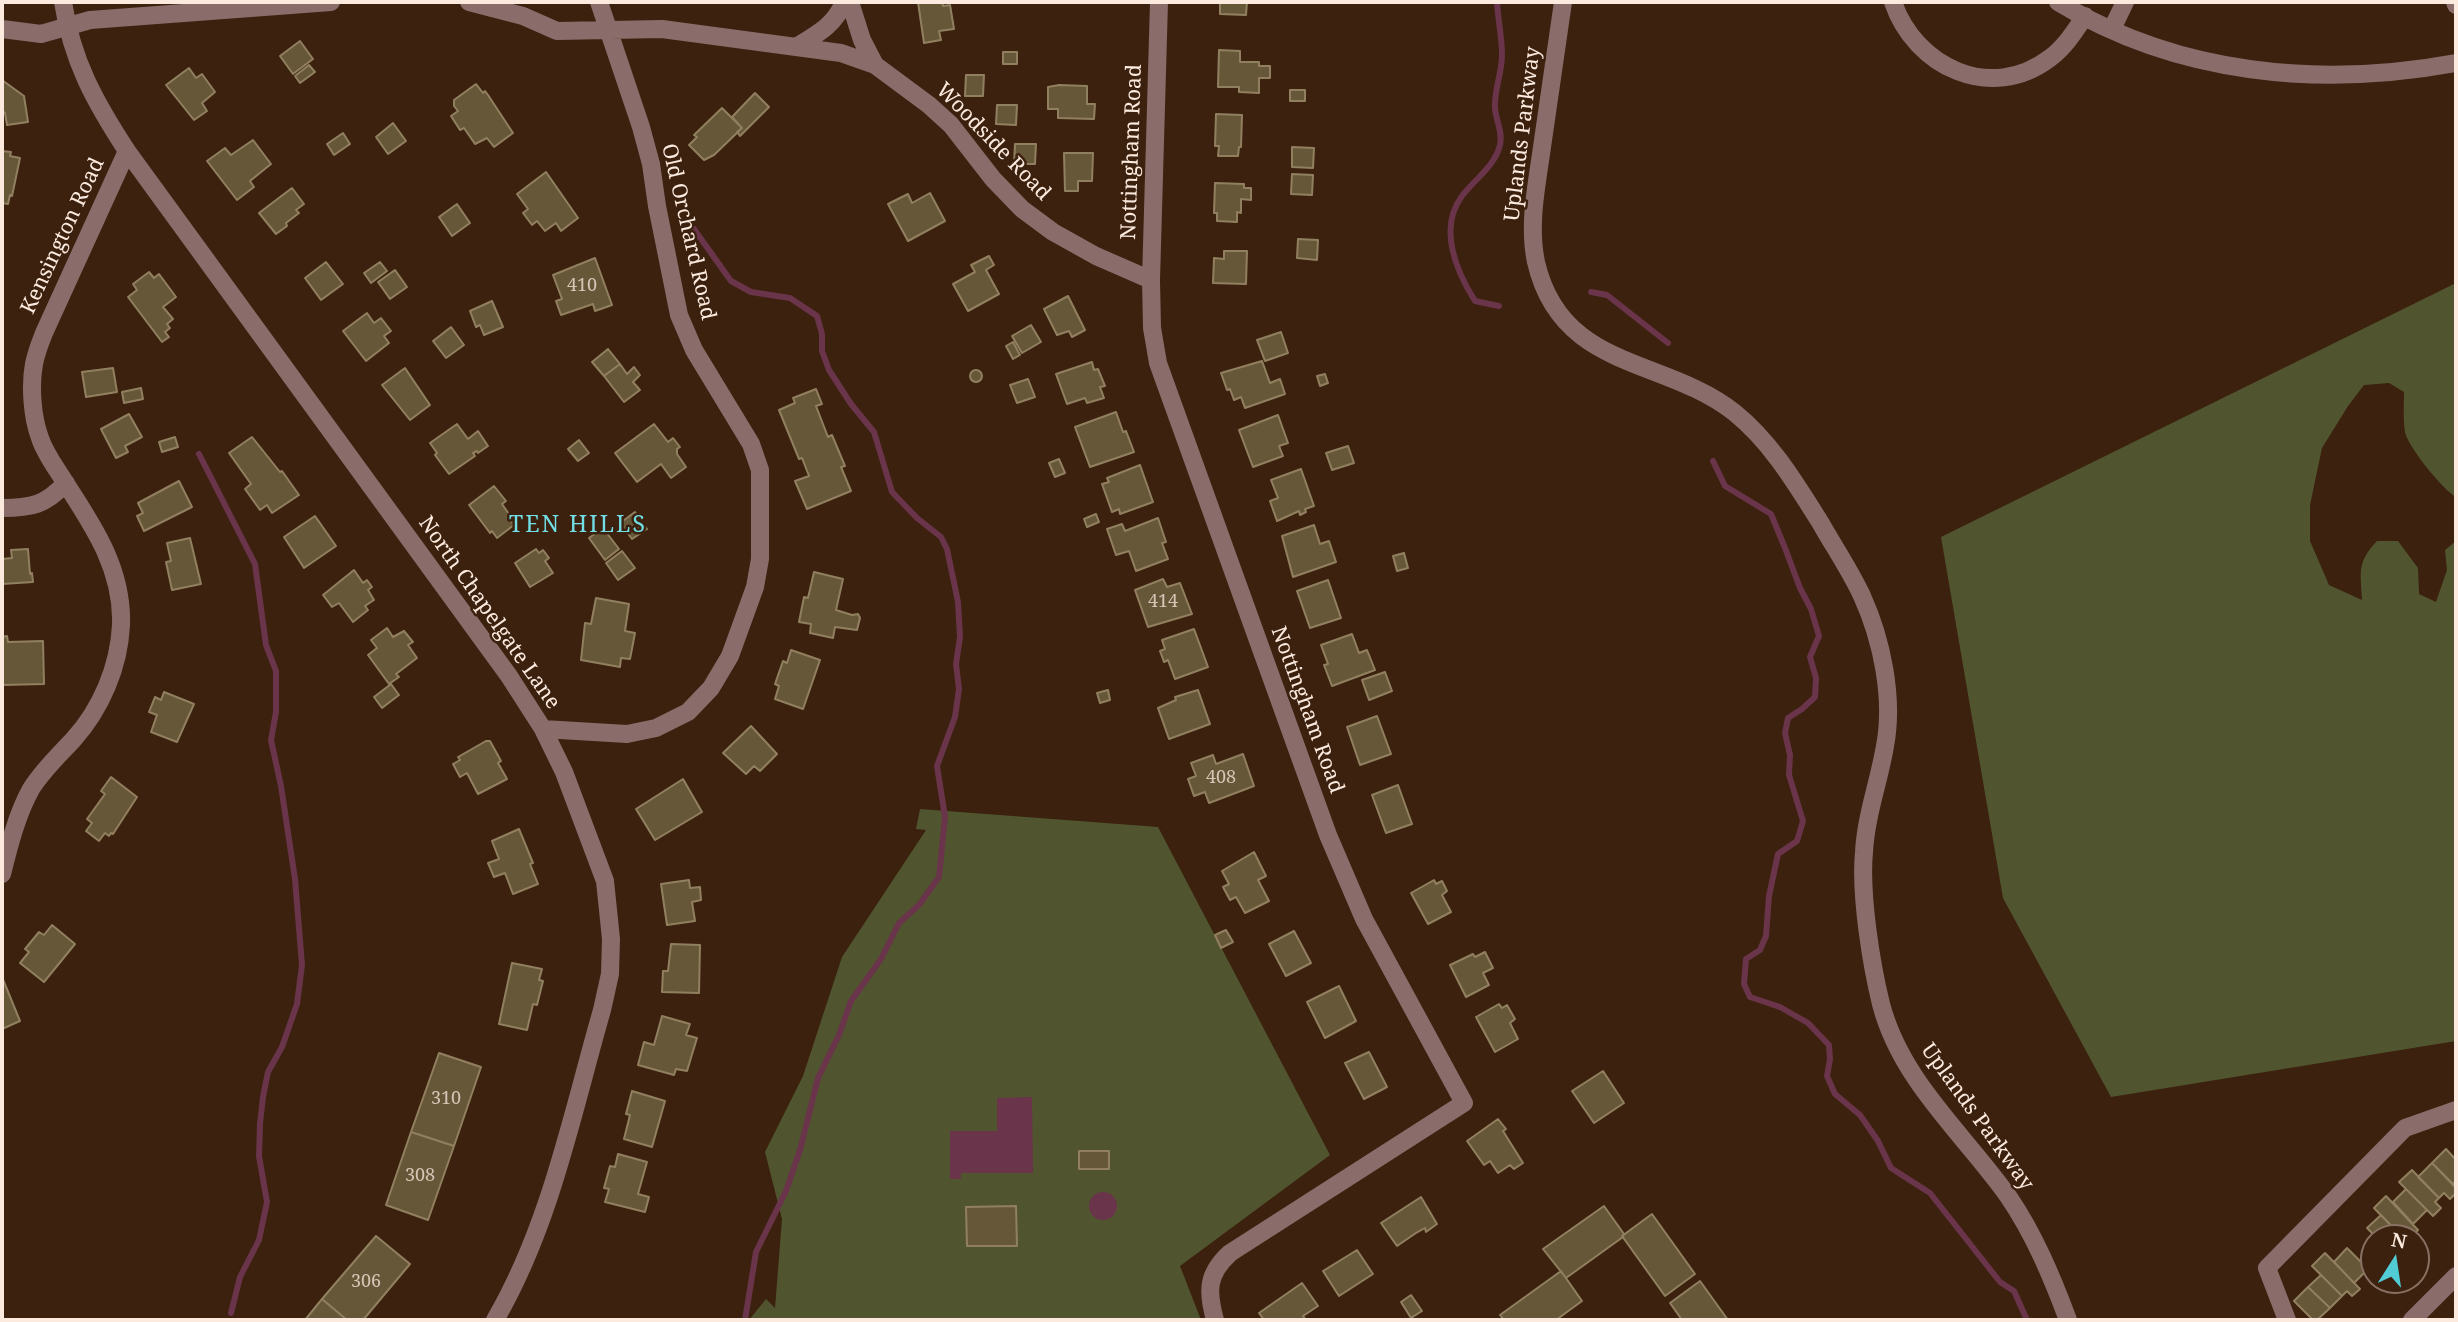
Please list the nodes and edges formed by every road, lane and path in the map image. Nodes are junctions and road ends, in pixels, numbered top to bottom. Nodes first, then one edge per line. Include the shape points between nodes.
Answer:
1 (63, 2) edge
2 (331, 2) edge
3 (469, 2) edge
4 (598, 2) edge
5 (844, 2) edge
6 (850, 2) edge
7 (1159, 2) edge
8 (1563, 2) edge
9 (1893, 2) edge
10 (2058, 2) edge
11 (2125, 2) edge
12 (2085, 16) junction
13 (66, 26) junction
14 (2, 29) edge
15 (2112, 29) junction
16 (608, 30) junction
17 (796, 47) junction
18 (2456, 62) edge
19 (875, 65) junction
20 (127, 151) junction
21 (1151, 280) junction
22 (66, 483) junction
23 (2, 508) edge
24 (543, 729) junction
25 (2, 874) edge
26 (2456, 1110) edge
27 (2456, 1276) edge
28 (495, 1320) edge
29 (1215, 1320) edge
30 (2068, 1320) edge
31 (2287, 1320) edge
32 (2412, 1320) edge

1 - 13 street, North Chapelgate Lane
2 - 13 street via 90,20
3 - 16 street, Woodside Road via 523,16 557,31
4 - 16 street, Old Orchard Road
5 - 17 street via 824,30
6 - 19 street
7 - 21 street, Nottingham Road
8 - 30 street, Uplands Parkway via 1534,202 1536,260 1544,285 1559,312 1604,352 1687,384 1738,415 1795,482 1862,597 1875,629 1888,716 1886,744 1868,815 1862,878 1882,1007 1910,1070 2007,1196 2034,1239
9 - 12 street via 1919,47 1936,61 1979,76 2018,74 2035,67 2061,48
10 - 12 street
11 - 15 street
12 - 15 street
13 - 14 street via 41,34
13 - 20 street, North Chapelgate Lane via 93,96
15 - 18 street via 2221,64 2301,75 2386,74
16 - 17 street, Woodside Road via 662,29
16 - 24 street, Old Orchard Road via 651,164 679,315 694,350 751,443 760,470 760,559 730,656 711,688 688,712 656,728 626,734
17 - 19 street, Woodside Road via 841,53
19 - 21 street, Woodside Road via 951,125 1022,209 1096,256
20 - 22 street, Kensington Road via 44,333 34,365 33,402 39,437
20 - 24 street, North Chapelgate Lane
21 - 29 street, Nottingham Road via 1158,363 1328,835 1364,919 1464,1103 1230,1253 1216,1266 1210,1281
22 - 23 street via 50,499 27,508
22 - 25 street, Kensington Road via 109,556 121,623 118,651 114,672 88,721 31,789
24 - 28 street, North Chapelgate Lane via 605,881 610,974 538,1232
26 - 31 street via 2405,1128 2267,1268
27 - 32 street

